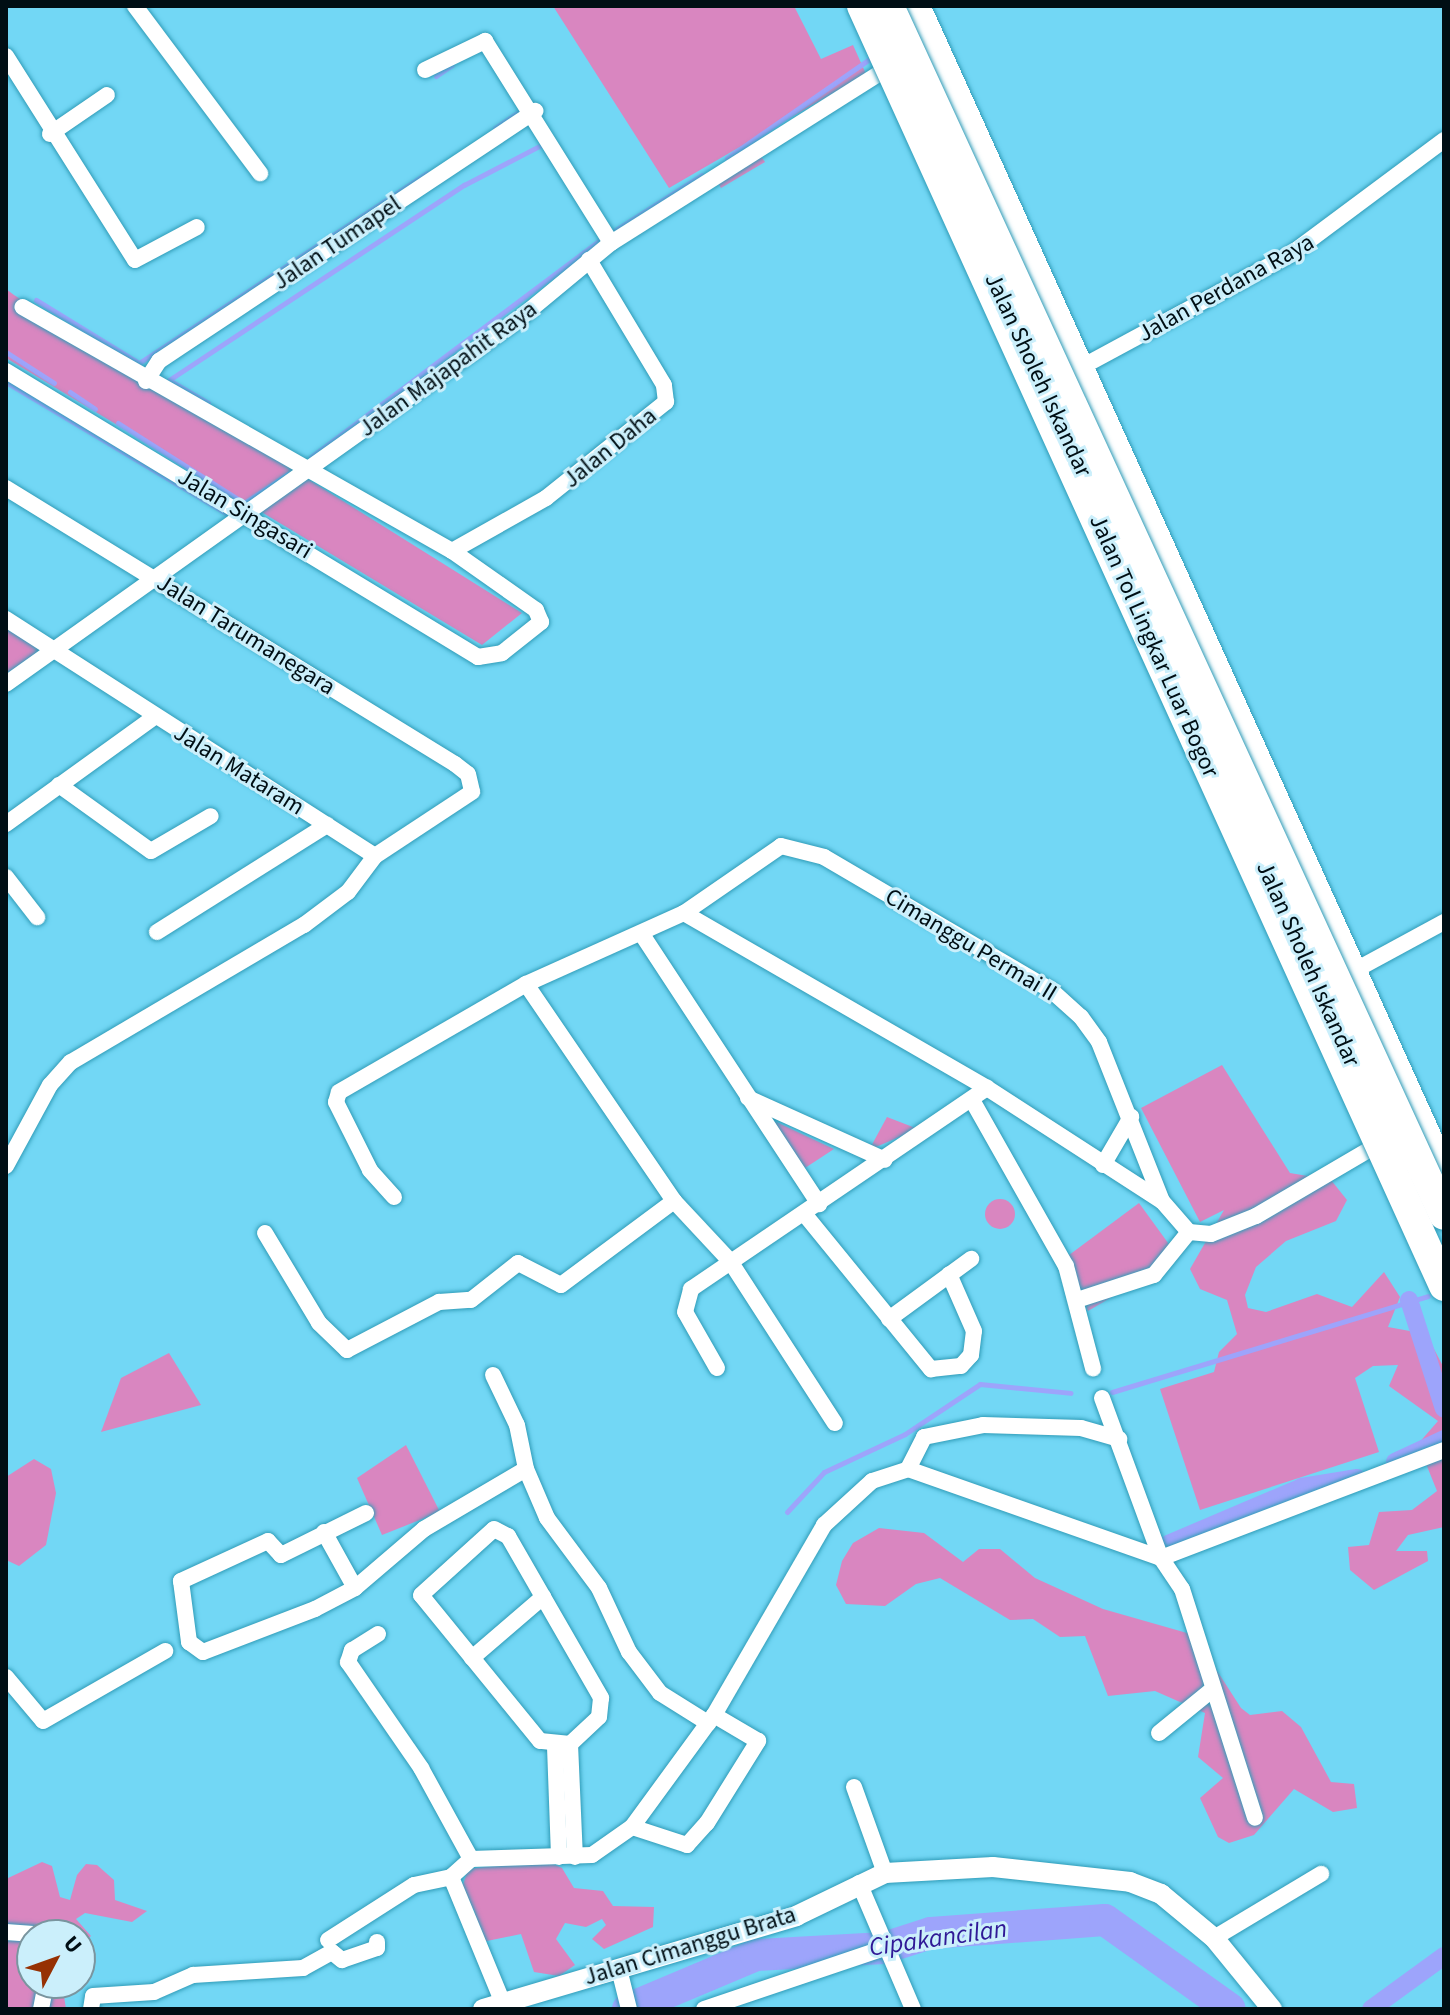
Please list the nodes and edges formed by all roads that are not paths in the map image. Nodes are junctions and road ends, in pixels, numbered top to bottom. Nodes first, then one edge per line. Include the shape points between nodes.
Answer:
1 (135, 6) edge
2 (862, 6) edge
3 (869, 6) edge
4 (889, 6) edge
5 (916, 6) edge
6 (6, 56) edge
7 (895, 63) junction
8 (425, 70) dead end
9 (107, 95) dead end
10 (531, 114) junction
11 (50, 134) junction
12 (1441, 147) edge
13 (260, 173) dead end
14 (197, 227) dead end
15 (607, 237) junction
16 (589, 260) junction
17 (22, 307) dead end
18 (1078, 369) junction
19 (6, 371) edge
20 (146, 381) junction
21 (305, 472) junction
22 (6, 488) edge
23 (246, 513) junction
24 (452, 551) junction
25 (153, 578) junction
26 (6, 619) edge
27 (54, 650) junction
28 (6, 684) edge
29 (153, 718) junction
30 (59, 785) junction
31 (1280, 813) junction
32 (211, 816) dead end
33 (6, 824) edge
34 (327, 825) junction
35 (1246, 826) junction
36 (375, 856) junction
37 (6, 877) edge
38 (684, 913) junction
39 (37, 917) dead end
40 (1444, 922) edge
41 (157, 932) dead end
42 (643, 936) junction
43 (1352, 972) junction
44 (526, 984) junction
45 (987, 1088) junction
46 (746, 1098) junction
47 (972, 1100) junction
48 (1131, 1117) junction
49 (1387, 1139) junction
50 (9, 1156) edge
51 (885, 1160) junction
52 (1103, 1165) junction
53 (1444, 1173) edge
54 (394, 1197) dead end
55 (674, 1201) junction
56 (1162, 1201) junction
57 (813, 1210) junction
58 (1444, 1215) edge
59 (1189, 1232) junction
60 (265, 1233) dead end
61 (971, 1259) dead end
62 (730, 1261) junction
63 (1444, 1269) edge
64 (949, 1274) junction
65 (1444, 1286) edge
66 (1077, 1300) junction
67 (889, 1319) junction
68 (717, 1368) dead end
69 (1093, 1368) dead end
70 (493, 1375) dead end
71 (1102, 1398) dead end
72 (835, 1423) dead end
73 (1119, 1439) junction
74 (1444, 1450) edge
75 (526, 1469) junction
76 (908, 1469) junction
77 (366, 1513) dead end
78 (324, 1532) junction
79 (1161, 1558) junction
80 (355, 1588) junction
81 (543, 1597) junction
82 (378, 1634) dead end
83 (165, 1651) dead end
84 (472, 1658) junction
85 (8, 1684) edge
86 (1213, 1689) junction
87 (711, 1719) junction
88 (1159, 1733) dead end
89 (562, 1745) junction
90 (854, 1787) dead end
91 (1255, 1818) dead end
92 (632, 1827) junction
93 (567, 1857) junction
94 (471, 1859) junction
95 (885, 1873) junction
96 (1321, 1874) dead end
97 (451, 1877) junction
98 (859, 1883) junction
99 (1214, 1938) junction
100 (328, 1940) dead end
101 (377, 1942) dead end
102 (883, 1945) junction
103 (619, 1969) junction
104 (626, 2001) edge
105 (493, 2005) edge
106 (91, 2009) edge
107 (704, 2009) edge
108 (913, 2009) edge
109 (1272, 2009) edge

1 - 13 street
2 - 65 highway, Jalan Tol Lingkar Luar Bogor, bridge
3 - 7 highway, Jalan Sholeh Iskandar
4 - 58 highway, Jalan Tol Lingkar Luar Bogor, bridge
5 - 18 highway, Jalan Sholeh Iskandar
6 - 11 street
7 - 15 street, Jalan Majapahit Raya
7 - 35 highway, Jalan Sholeh Iskandar
8 - 10 street via 485,41
9 - 11 street
10 - 15 street
10 - 20 street, Jalan Tumapel via 159,361
11 - 14 street via 136,261
12 - 18 street, Jalan Perdana Raya via 1278,262
15 - 16 street, Jalan Majapahit Raya
16 - 21 street, Jalan Majapahit Raya
16 - 24 street, Jalan Daha via 664,385 666,402 555,492
17 - 20 street
18 - 31 highway, Jalan Sholeh Iskandar
19 - 23 street, Jalan Singasari
20 - 21 street
21 - 23 street, Jalan Majapahit Raya
21 - 24 street
22 - 25 street, Jalan Tarumanegara
23 - 24 street, Jalan Singasari via 482,658 502,653 540,614
23 - 25 street, Jalan Majapahit Raya
25 - 27 street, Jalan Majapahit Raya
25 - 36 street, Jalan Tarumanegara via 468,774 472,792
26 - 27 street, Jalan Mataram
27 - 28 street, Jalan Majapahit Raya
27 - 29 street, Jalan Mataram
29 - 30 street
29 - 34 street, Jalan Mataram
30 - 32 street via 151,851
30 - 33 street
31 - 35 highway
31 - 43 highway, Jalan Sholeh Iskandar
34 - 36 street, Jalan Mataram
34 - 41 street
35 - 49 highway, Jalan Sholeh Iskandar
36 - 50 street via 348,892 304,925 71,1062 50,1085
37 - 39 street
38 - 42 street, Cimanggu Permai II
38 - 45 street, Cimanggu Permai II
38 - 48 street, Cimanggu Permai II via 781,846 824,857 1052,991 1099,1042
40 - 43 street
42 - 44 street, Cimanggu Permai II
42 - 46 street
43 - 53 highway, Jalan Sholeh Iskandar
44 - 54 street, Cimanggu Permai II via 339,1092 336,1102 370,1170
44 - 55 street
45 - 47 street
45 - 52 street, Cimanggu Permai II
46 - 51 street
46 - 57 street
47 - 51 street
47 - 66 street via 1055,1243
48 - 52 street
48 - 56 street, Cimanggu Permai II
49 - 59 street via 1256,1216 1211,1234
49 - 63 highway, Jalan Sholeh Iskandar
51 - 57 street
52 - 56 street, Cimanggu Permai II
55 - 60 street via 561,1285 518,1263 471,1300 439,1302 347,1350 319,1323
55 - 62 street
56 - 59 street, Cimanggu Permai II
57 - 62 street
57 - 67 street
59 - 66 street via 1154,1275
61 - 64 street
62 - 68 street via 691,1289 685,1312
62 - 72 street
64 - 67 street
64 - 67 street via 974,1331 971,1355 961,1366 931,1369
66 - 69 street
70 - 75 street via 517,1425
71 - 73 street
73 - 76 street via 1081,1428 983,1425 924,1437
73 - 79 street
74 - 79 street
75 - 80 street via 424,1529
75 - 87 street via 547,1518 599,1588 629,1652 660,1693
76 - 79 street
76 - 87 street via 872,1481 824,1525
77 - 78 street
78 - 80 street
78 - 80 street via 281,1555 268,1541 181,1581 189,1642 203,1652
79 - 86 street via 1182,1589
81 - 84 street
81 - 84 street via 501,1529 422,1590
81 - 89 street via 601,1698 599,1717
82 - 94 street via 352,1650 348,1662 421,1768
83 - 85 street via 46,1720 36,1718
84 - 89 street via 540,1741
86 - 88 street
86 - 91 street
87 - 92 street
87 - 92 street via 758,1741 707,1823 687,1845
89 - 93 street
90 - 95 street
92 - 93 street via 592,1855
93 - 94 street
94 - 97 street
95 - 98 street, Jalan Cimanggu Brata
95 - 99 street, Jalan Cimanggu Brata via 993,1867 1130,1882 1161,1894
96 - 99 street
97 - 100 street via 414,1885
97 - 105 street
98 - 102 street
98 - 103 street, Jalan Cimanggu Brata via 796,1916
99 - 109 street, Jalan Cimanggu Brata
101 - 106 street via 377,1948 342,1960 332,1952 303,1968 193,1975 154,1992 93,1996
102 - 107 street
102 - 108 street
103 - 104 street
103 - 105 street, Jalan Cimanggu Brata

